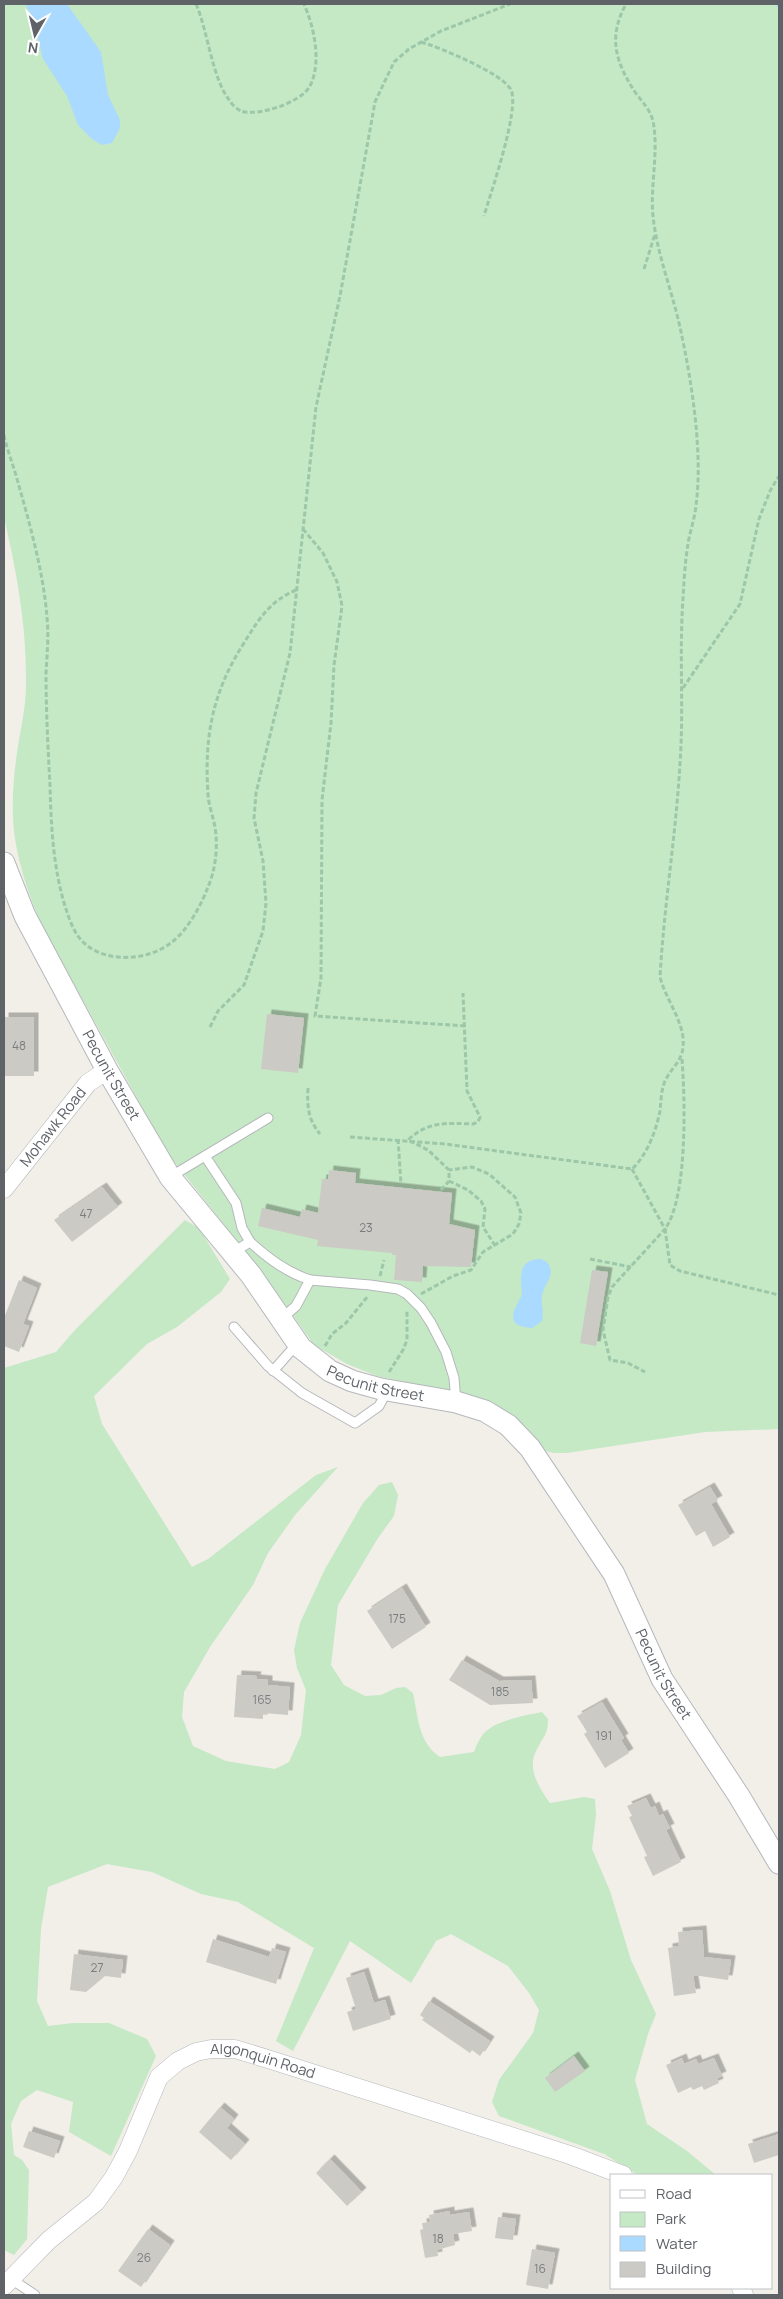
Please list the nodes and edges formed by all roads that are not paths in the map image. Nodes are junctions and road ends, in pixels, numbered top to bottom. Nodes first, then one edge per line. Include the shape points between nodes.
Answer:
1 (4, 863) edge
2 (107, 1070) junction
3 (268, 1118) dead end
4 (205, 1156) junction
5 (170, 1177) junction
6 (4, 1190) edge
7 (241, 1247) junction
8 (310, 1280) junction
9 (281, 1320) junction
10 (234, 1328) dead end
11 (304, 1351) junction
12 (273, 1371) junction
13 (384, 1390) junction
14 (456, 1402) junction
15 (779, 1863) edge
16 (621, 2174) edge
17 (7, 2283) edge
18 (35, 2295) edge

1 - 2 street, Pecunit Street via 25,916
2 - 5 street, Pecunit Street
2 - 6 street, Mohawk Road via 88,1083
3 - 4 lane
4 - 5 lane
4 - 7 lane via 236,1203 242,1228
5 - 7 street, Pecunit Street
7 - 8 lane
7 - 9 street, Pecunit Street
8 - 9 lane via 296,1306
8 - 14 lane via 398,1289 414,1299 438,1335 451,1365
9 - 11 street, Pecunit Street
10 - 12 lane
11 - 12 lane
11 - 13 street, Pecunit Street via 342,1377
12 - 13 lane via 302,1393 355,1423 379,1406
13 - 14 street, Pecunit Street
14 - 15 street, Pecunit Street via 495,1416 530,1448 614,1574 662,1679
16 - 17 street, Algonquin Road via 271,2060 235,2049 211,2048 178,2061 159,2077 128,2151 96,2202 49,2240
17 - 18 lane

